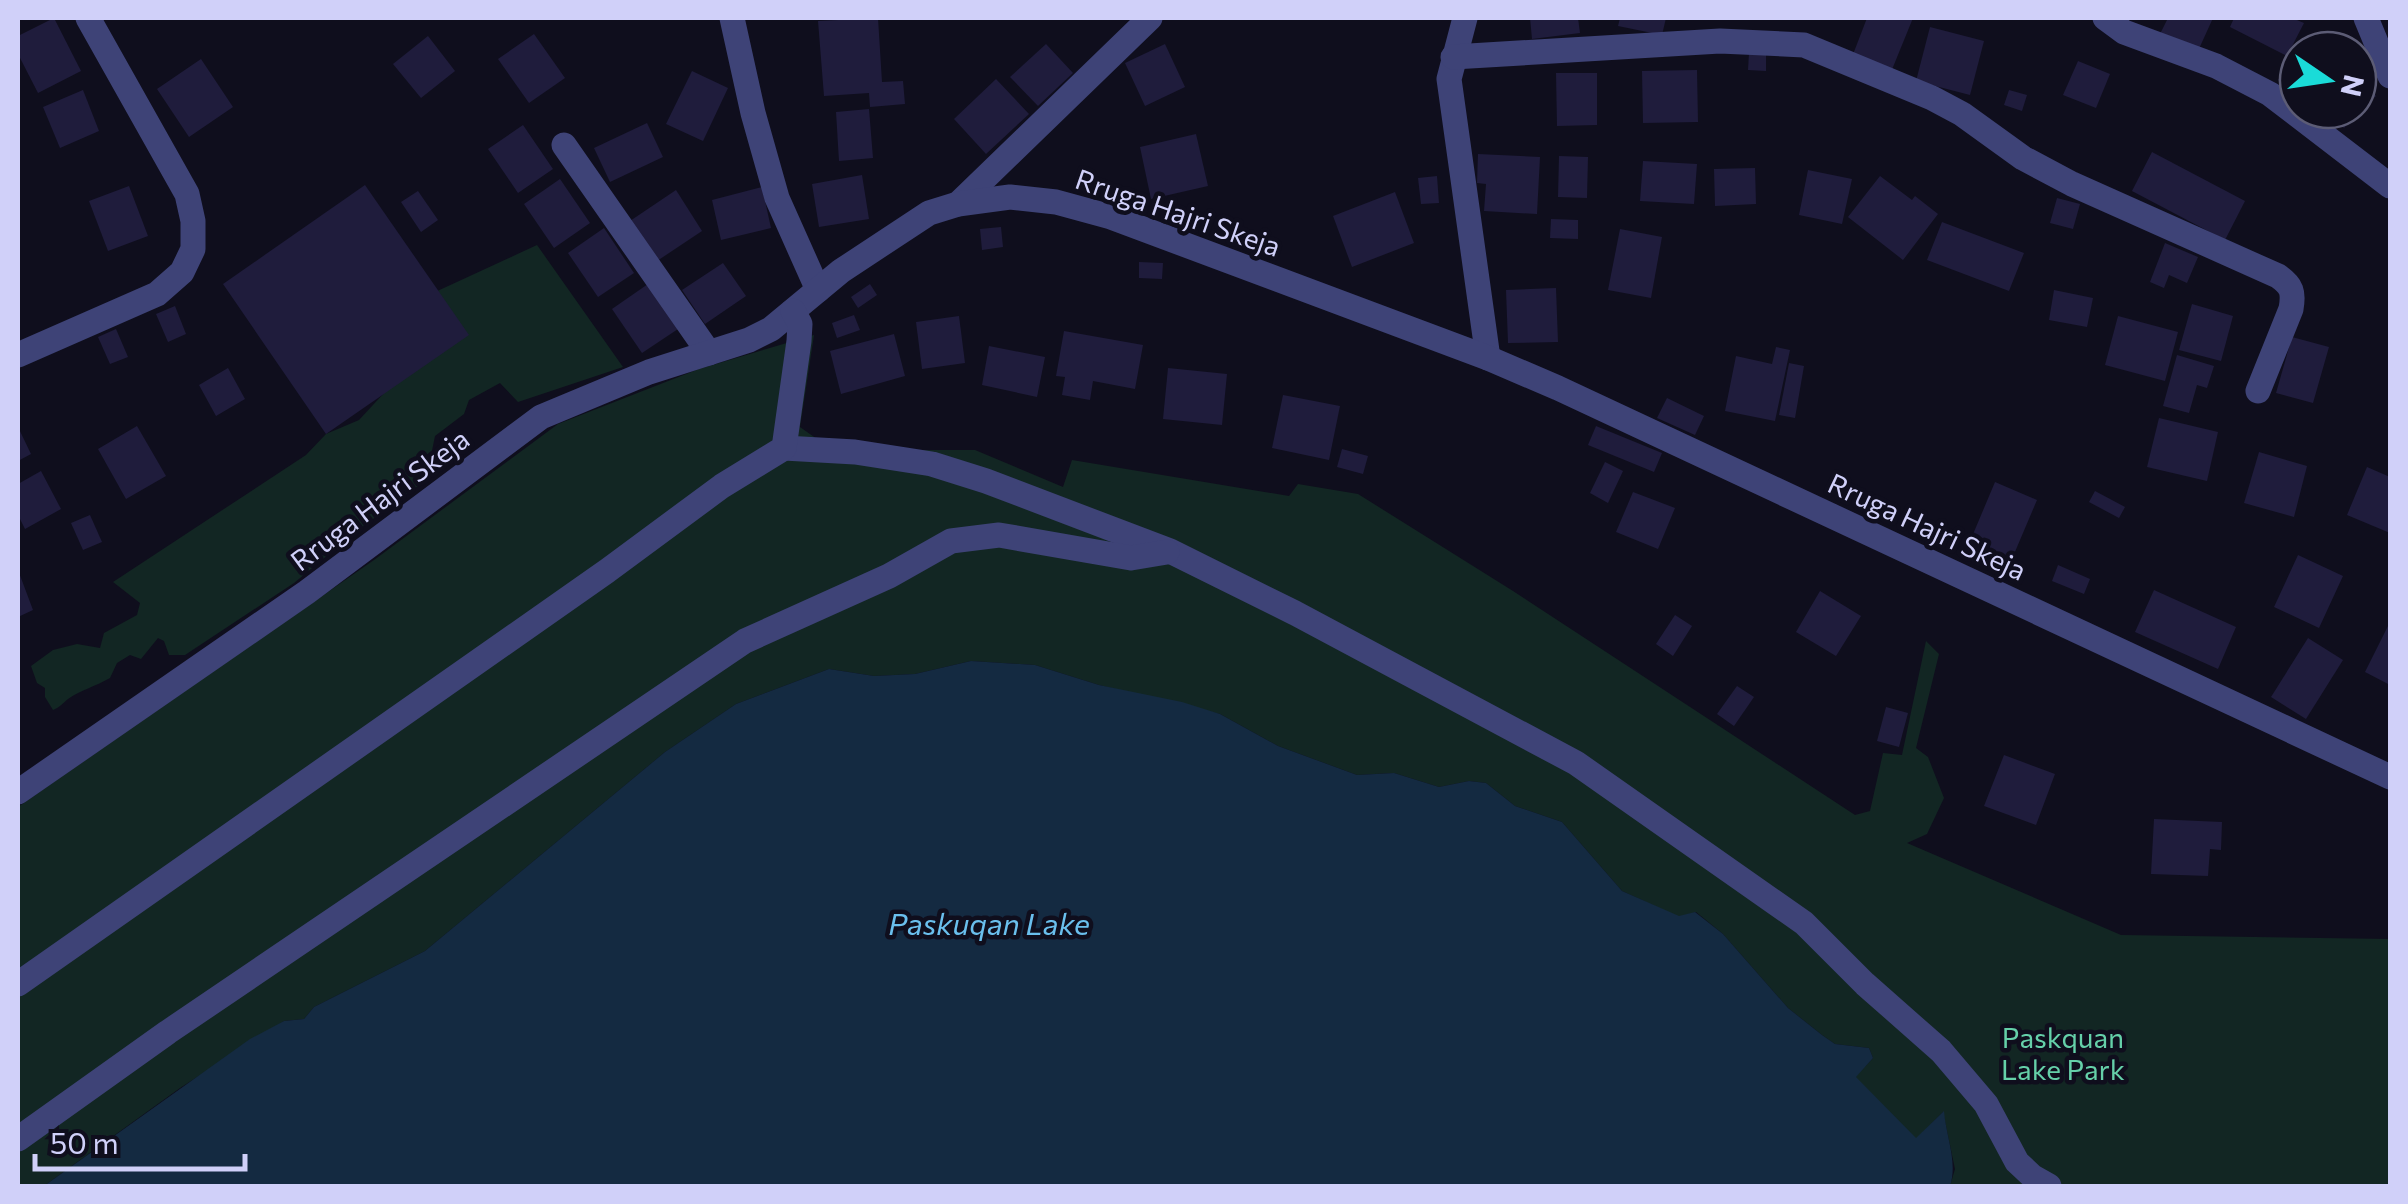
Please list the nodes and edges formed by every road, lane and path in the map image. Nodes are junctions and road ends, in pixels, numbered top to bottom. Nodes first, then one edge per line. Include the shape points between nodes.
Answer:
1 (88, 18) edge
2 (732, 18) edge
3 (1150, 18) edge
4 (1465, 18) edge
5 (2105, 18) edge
6 (2366, 18) edge
7 (1452, 57) junction
8 (2390, 76) edge
9 (564, 145) dead end
10 (2390, 186) edge
11 (958, 204) junction
12 (818, 290) junction
13 (794, 311) junction
14 (709, 353) junction
15 (18, 355) edge
16 (1488, 358) junction
17 (2258, 392) dead end
18 (784, 448) junction
19 (1170, 551) junction
20 (2390, 776) edge
21 (18, 792) edge
22 (18, 984) edge
23 (18, 1138) edge
24 (2049, 1186) edge

1 - 15 street via 187,194 193,249 182,272 158,294
2 - 12 street via 777,198
3 - 11 street
4 - 7 street
5 - 10 street via 2270,94
6 - 8 street
7 - 16 street via 1453,118
7 - 17 street via 1720,41 1804,45 1837,58 1962,114 2072,184 2290,284 2291,309
9 - 14 street
11 - 12 street, Rruga Hajri Skeja via 929,213
11 - 16 street, Rruga Hajri Skeja via 1010,197 1056,202
12 - 13 street, Rruga Hajri Skeja
13 - 14 street, Rruga Hajri Skeja via 772,329
13 - 18 street via 800,340
14 - 21 street, Rruga Hajri Skeja via 542,417 307,592
16 - 20 street, Rruga Hajri Skeja
18 - 19 street via 932,464
18 - 22 street
19 - 23 street via 1131,558 999,535 950,541 745,641
19 - 24 street via 1576,764 1774,899 1941,1051 1986,1104 2017,1162

